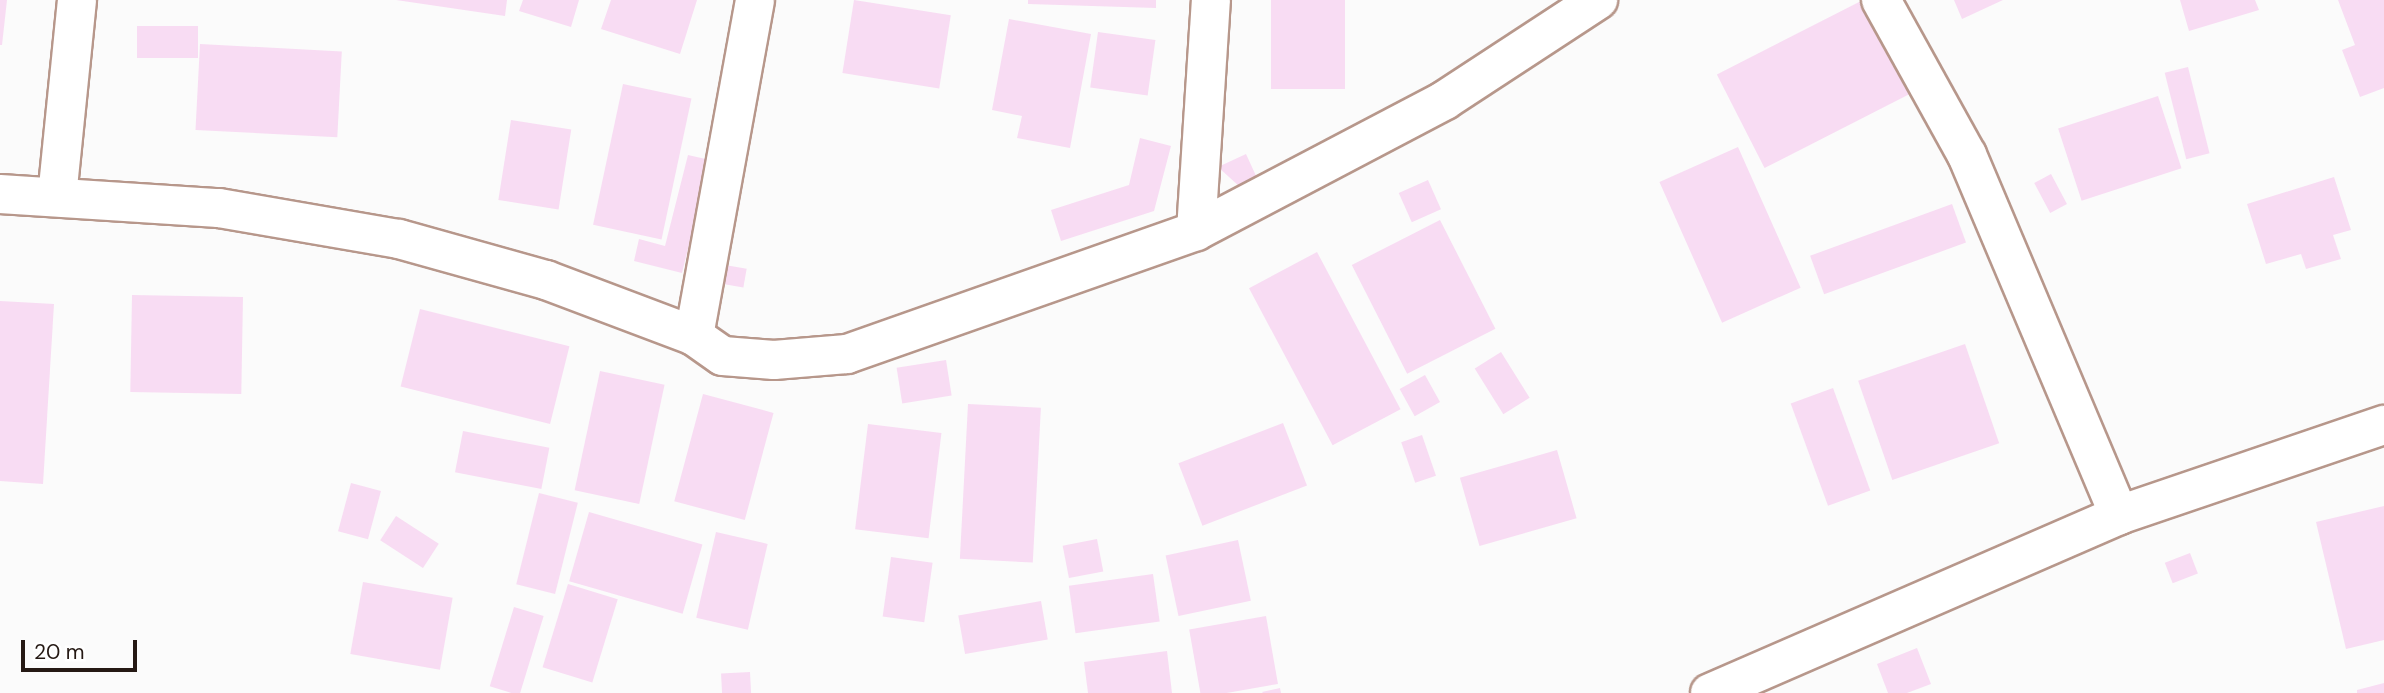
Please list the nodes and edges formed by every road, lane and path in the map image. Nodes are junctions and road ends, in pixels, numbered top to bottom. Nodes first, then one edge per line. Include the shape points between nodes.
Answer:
1 (77, 0) edge
2 (755, 0) edge
3 (1211, 0) edge
4 (1598, 0) edge
5 (1881, 0) edge
6 (0, 194) edge
7 (57, 197) junction
8 (1196, 231) junction
9 (694, 336) junction
10 (2384, 425) edge
11 (2119, 515) junction
12 (1710, 693) edge

1 - 7 street
2 - 9 street
3 - 8 street
4 - 8 street via 1445,100
5 - 11 street via 1967,155
6 - 7 street
7 - 9 street via 219,208 399,239 546,280
8 - 9 street via 847,354 774,360 723,356
10 - 11 street
11 - 12 street

